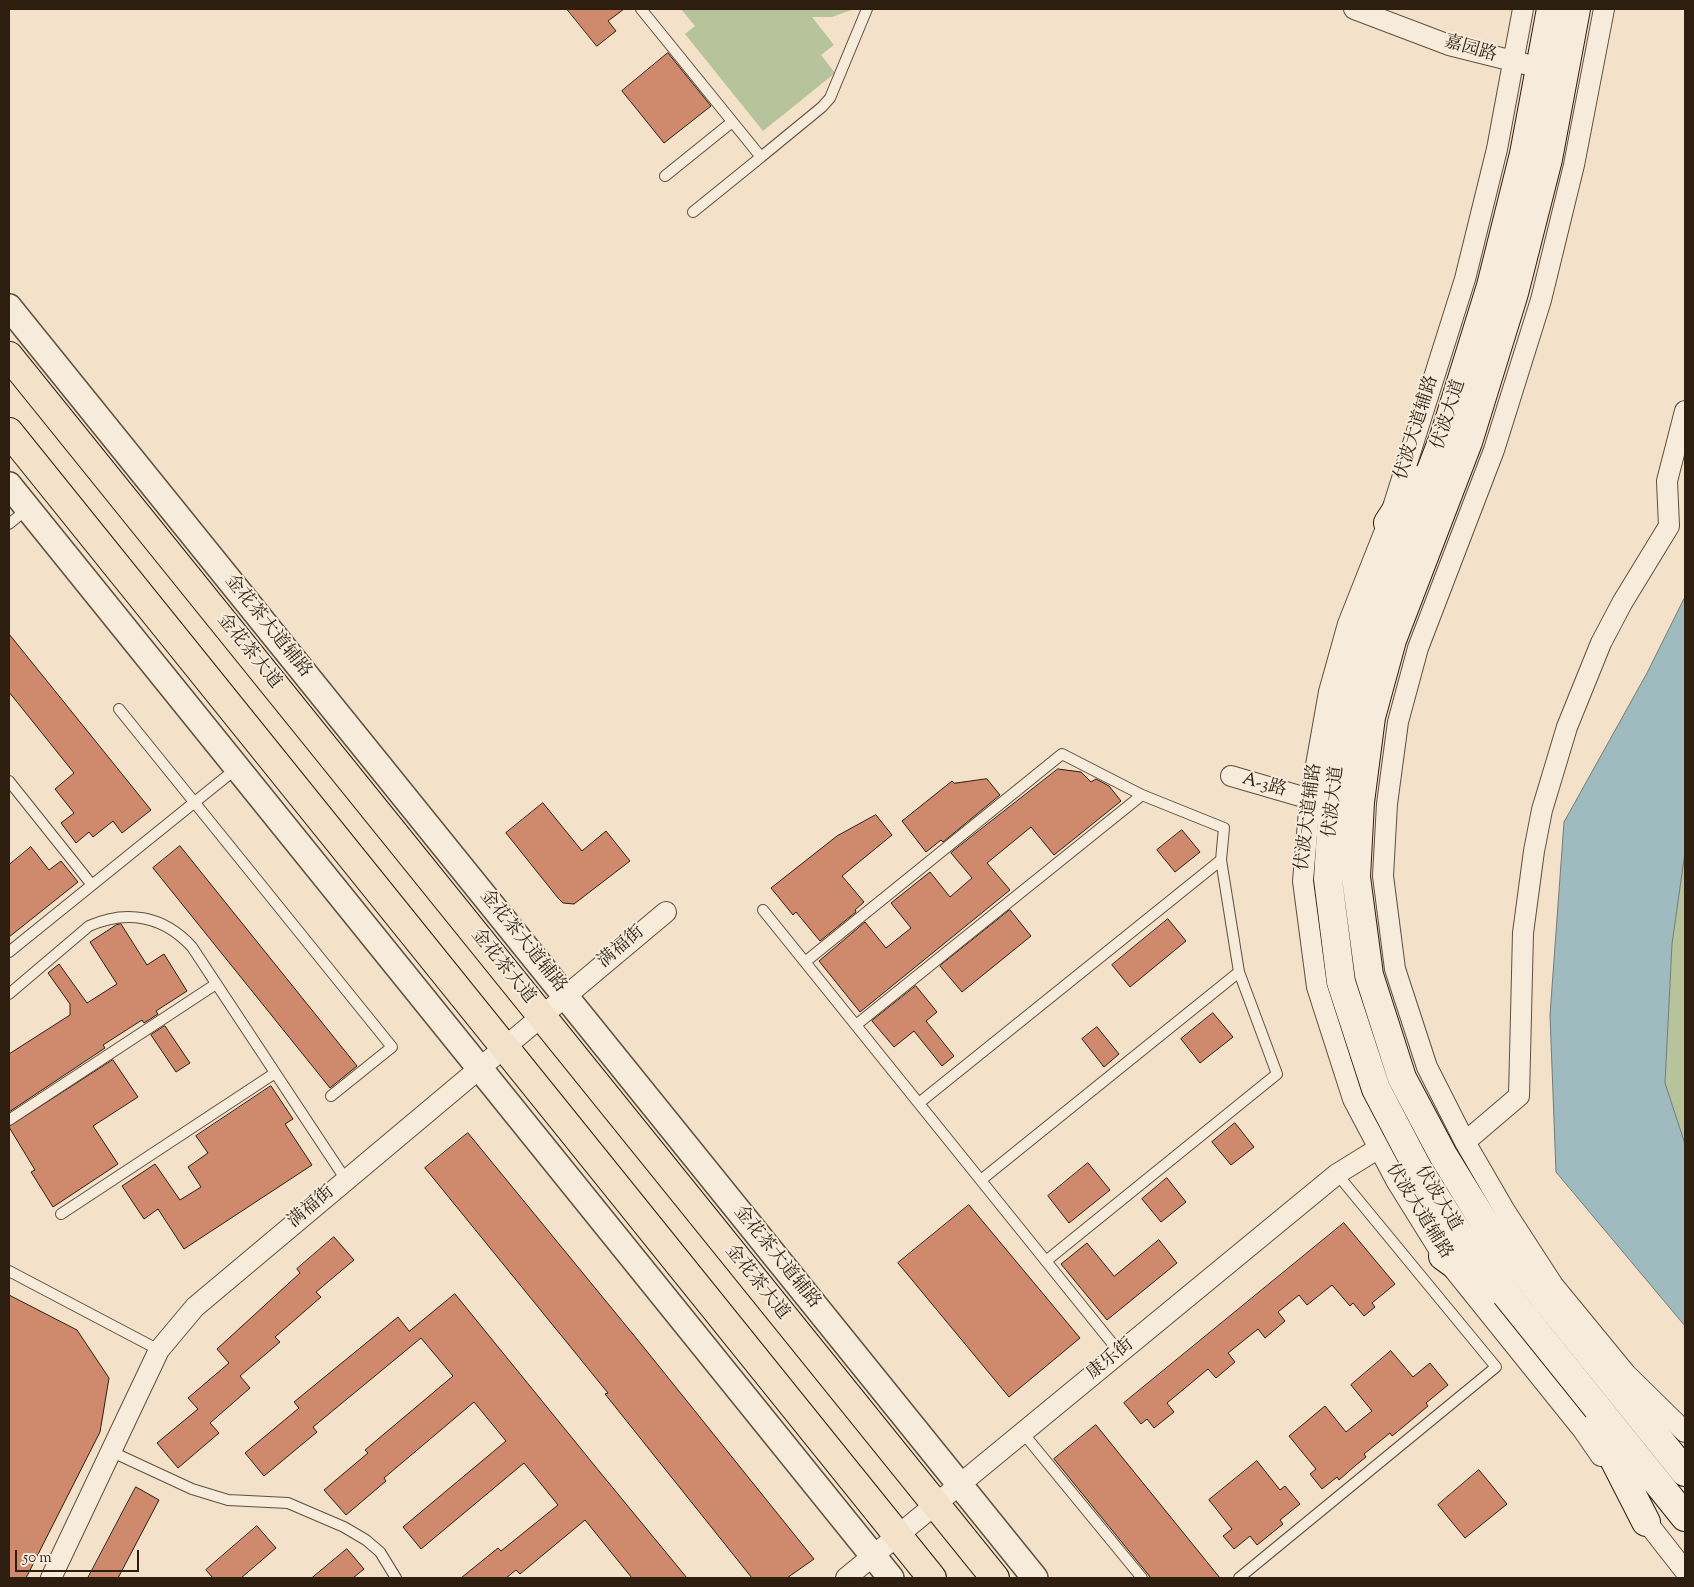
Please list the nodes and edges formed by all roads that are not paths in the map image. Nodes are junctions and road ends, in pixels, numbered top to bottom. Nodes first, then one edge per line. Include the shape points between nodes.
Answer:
1 (641, 9) edge
2 (866, 9) edge
3 (1354, 9) edge
4 (1524, 9) edge
5 (1551, 9) edge
6 (1576, 9) edge
7 (1604, 9) edge
8 (1514, 62) junction
9 (1552, 69) junction
10 (1591, 78) junction
11 (732, 122) junction
12 (761, 157) junction
13 (665, 176) dead end
14 (693, 212) dead end
15 (9, 306) edge
16 (9, 356) edge
17 (1685, 410) edge
18 (9, 432) edge
19 (1444, 434) junction
20 (9, 484) edge
21 (28, 508) junction
22 (1388, 523) junction
23 (9, 524) edge
24 (119, 709) dead end
25 (237, 768) junction
26 (1231, 776) dead end
27 (9, 781) edge
28 (1142, 795) junction
29 (1334, 800) junction
30 (194, 802) junction
31 (1387, 804) junction
32 (1221, 860) junction
33 (92, 885) junction
34 (763, 910) dead end
35 (666, 912) dead end
36 (9, 952) edge
37 (805, 962) junction
38 (1239, 972) junction
39 (216, 984) junction
40 (9, 994) edge
41 (565, 996) junction
42 (541, 1016) junction
43 (856, 1026) junction
44 (504, 1047) junction
45 (479, 1068) junction
46 (275, 1073) junction
47 (331, 1096) dead end
48 (919, 1103) junction
49 (9, 1120) edge
50 (1465, 1142) junction
51 (1379, 1148) junction
52 (1337, 1174) junction
53 (346, 1180) junction
54 (981, 1180) junction
55 (61, 1214) dead end
56 (1443, 1256) junction
57 (1046, 1260) junction
58 (9, 1271) edge
59 (1520, 1312) junction
60 (159, 1350) junction
61 (1120, 1352) junction
62 (1571, 1376) junction
63 (1620, 1379) junction
64 (1648, 1426) junction
65 (1685, 1432) edge
66 (1023, 1433) junction
67 (1626, 1444) junction
68 (110, 1451) junction
69 (1685, 1472) edge
70 (960, 1485) junction
71 (936, 1505) junction
72 (1685, 1518) edge
73 (1646, 1522) junction
74 (898, 1536) junction
75 (873, 1556) junction
76 (1685, 1571) edge
77 (51, 1578) edge
78 (396, 1578) edge
79 (846, 1578) edge
80 (891, 1578) edge
81 (932, 1578) edge
82 (995, 1578) edge
83 (1035, 1578) edge
84 (1142, 1578) edge
85 (1239, 1578) edge

1 - 11 lane
2 - 12 lane via 830,98
3 - 8 street, 嘉园路 via 1449,45
4 - 8 street, 伏波大道辅路
5 - 9 main road, 伏波大道
6 - 9 main road, 伏波大道
7 - 10 street
8 - 9 street, 嘉园路
8 - 22 street, 伏波大道辅路 via 1497,149 1464,279
9 - 10 street, 嘉园路
9 - 19 main road, 伏波大道 via 1524,154 1491,286
9 - 29 main road, 伏波大道 via 1548,159 1514,293 1468,442 1392,640 1371,717
10 - 31 street via 1574,165 1540,300 1494,450 1418,648 1398,722
11 - 12 lane
11 - 13 lane
12 - 14 lane
15 - 41 street, 金花茶大道辅路
16 - 42 highway, 金花茶大道
17 - 50 street via 1667,482 1670,526 1622,603 1601,644 1566,727 1542,810 1523,933 1518,1096
18 - 44 highway
19 - 22 main road
19 - 29 main road, 伏波大道 via 1369,632 1346,713
20 - 21 street
21 - 23 lane
21 - 25 street
22 - 29 street, 伏波大道辅路 via 1348,624 1327,701
24 - 30 lane
25 - 30 lane
25 - 45 street
26 - 29 street, A-3路
27 - 33 lane
28 - 32 lane via 1224,828
28 - 37 lane via 1062,754
28 - 43 lane
29 - 31 street, A-3路
29 - 51 street, 伏波大道辅路 via 1303,880 1317,987 1353,1099
29 - 59 main road, 伏波大道 via 1328,879 1341,982 1376,1089 1418,1169 1463,1242
29 - 63 main road, 伏波大道 via 1356,877 1369,975 1402,1078 1443,1155 1486,1225
30 - 33 lane
30 - 47 lane via 392,1047
31 - 50 street via 1383,876 1395,969 1427,1067
32 - 38 lane
32 - 48 lane
33 - 36 lane
34 - 37 lane
35 - 41 street, 满福街
37 - 43 lane
38 - 54 lane
38 - 57 lane via 1277,1074
39 - 40 lane via 192,947 175,931 155,920 128,916 101,920 89,926
39 - 46 lane
39 - 49 lane
41 - 42 street, 满福街
41 - 70 street, 金花茶大道辅路
42 - 44 street, 满福街
42 - 71 highway, 金花茶大道
43 - 48 lane
44 - 45 street, 满福街
44 - 74 highway
45 - 53 street, 满福街
45 - 75 street
46 - 53 lane
46 - 55 lane
48 - 54 lane
50 - 63 street via 1553,1285
51 - 52 street, 康乐街
51 - 56 street, 伏波大道辅路
52 - 61 street, 康乐街
52 - 85 lane via 1496,1367
53 - 60 street, 满福街 via 195,1308
54 - 57 lane
56 - 59 main road
56 - 73 street, 伏波大道辅路 via 1583,1430
57 - 61 lane
58 - 60 lane
59 - 62 main road, 伏波大道
60 - 68 street, 满福街
61 - 66 street, 康乐街
62 - 67 main road, 伏波大道
62 - 73 main road
63 - 64 main road, 伏波大道
63 - 65 street
64 - 67 main road
64 - 69 main road, 伏波大道
66 - 70 street, 康乐街
66 - 84 lane
67 - 72 main road, 伏波大道
68 - 77 street, 满福街
68 - 78 lane via 192,1489 228,1500 288,1503 366,1540 380,1552
70 - 71 street, 康乐街
70 - 83 street, 金花茶大道辅路
71 - 74 street, 康乐街
71 - 82 highway, 金花茶大道
73 - 76 street, 伏波大道辅路
74 - 75 street, 康乐街
74 - 81 highway
75 - 79 street, 康乐街
75 - 80 street

